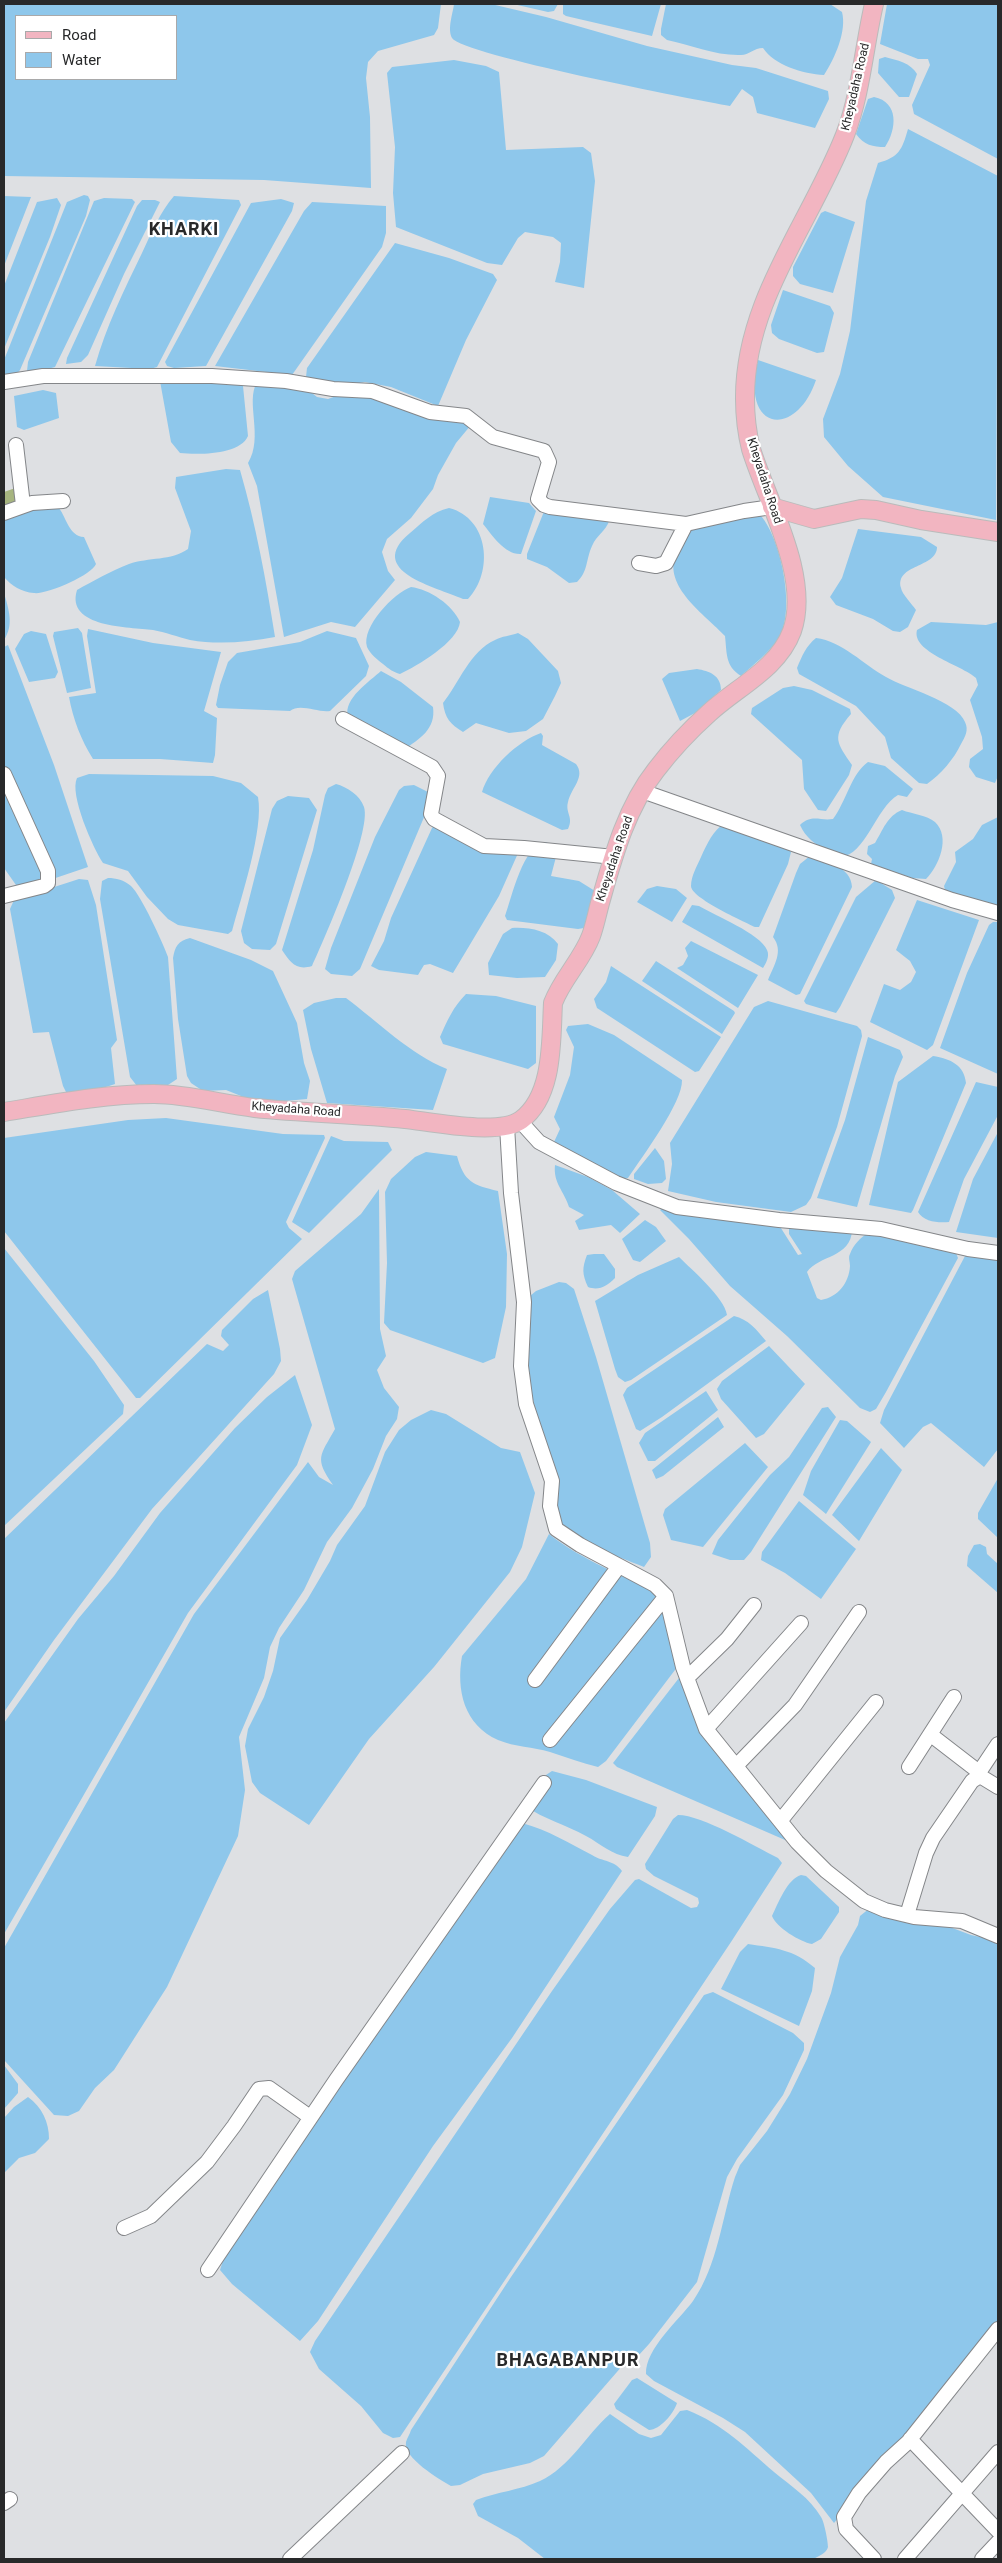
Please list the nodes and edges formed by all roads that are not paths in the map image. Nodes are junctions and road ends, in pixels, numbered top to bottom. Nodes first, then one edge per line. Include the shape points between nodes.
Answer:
1 (874, 4) edge
2 (4, 382) edge
3 (16, 445) dead end
4 (63, 501) dead end
5 (23, 505) junction
6 (772, 507) junction
7 (4, 513) edge
8 (686, 524) junction
9 (998, 532) edge
10 (639, 563) dead end
11 (343, 719) dead end
12 (4, 774) edge
13 (642, 792) junction
14 (614, 857) junction
15 (4, 896) edge
16 (998, 913) edge
17 (4, 1112) edge
18 (516, 1131) junction
19 (998, 1254) edge
20 (619, 1566) junction
21 (666, 1596) junction
22 (754, 1605) dead end
23 (858, 1612) dead end
24 (801, 1623) dead end
25 (687, 1678) junction
26 (535, 1680) dead end
27 (954, 1697) dead end
28 (876, 1702) dead end
29 (706, 1729) junction
30 (931, 1735) junction
31 (550, 1740) dead end
32 (998, 1744) edge
33 (736, 1766) junction
34 (909, 1767) dead end
35 (978, 1774) junction
36 (544, 1783) dead end
37 (998, 1788) edge
38 (781, 1820) junction
39 (907, 1916) junction
40 (998, 1936) edge
41 (310, 2117) junction
42 (124, 2228) dead end
43 (208, 2270) dead end
44 (998, 2329) edge
45 (910, 2439) junction
46 (998, 2452) edge
47 (402, 2453) dead end
48 (962, 2494) junction
49 (998, 2530) edge
50 (998, 2542) edge
51 (290, 2559) edge
52 (874, 2559) edge
53 (905, 2559) edge
54 (982, 2559) edge

1 - 6 main road, Kheyadaha Road via 846,132 763,303 746,368 747,430
2 - 8 street via 43,376 212,376 384,393 430,412 466,416 493,437 544,451 549,462 538,499 544,506
3 - 5 street
4 - 5 street
5 - 7 street
6 - 8 street
6 - 9 main road via 814,519 861,509 876,510
6 - 13 main road, Kheyadaha Road via 791,564 795,590 796,615 791,634 760,674 711,711 679,742
8 - 10 street via 666,563 656,566
11 - 14 street via 432,767 438,776 431,807 434,819 484,846
12 - 15 street via 49,878 44,886
13 - 14 main road, Kheyadaha Road
13 - 16 street
14 - 18 main road, Kheyadaha Road via 586,949 553,1003 545,1082 533,1108
17 - 18 main road, Kheyadaha Road via 88,1099 181,1095 254,1108 343,1113
18 - 19 street via 616,1183 677,1207 881,1229
18 - 20 street via 511,1200 524,1302 521,1366 526,1404 552,1481 552,1519 561,1533
20 - 21 street via 655,1585
20 - 26 street
21 - 25 street
21 - 31 street
22 - 25 street via 727,1639
23 - 33 street via 795,1704
24 - 29 street
25 - 29 street
27 - 30 street
28 - 38 street
29 - 33 street
30 - 34 street
30 - 35 street
32 - 35 street
33 - 38 street
35 - 37 street
35 - 39 street via 933,1838 921,1865
36 - 41 street
38 - 39 street via 810,1856 849,1890 874,1906
39 - 40 street via 952,1918
41 - 42 street via 269,2088 259,2090 206,2162 152,2216
41 - 43 street
44 - 45 street
45 - 48 street
45 - 52 street via 859,2493 844,2518 846,2529
46 - 48 street
47 - 51 street
48 - 49 street
48 - 53 street
50 - 54 street

